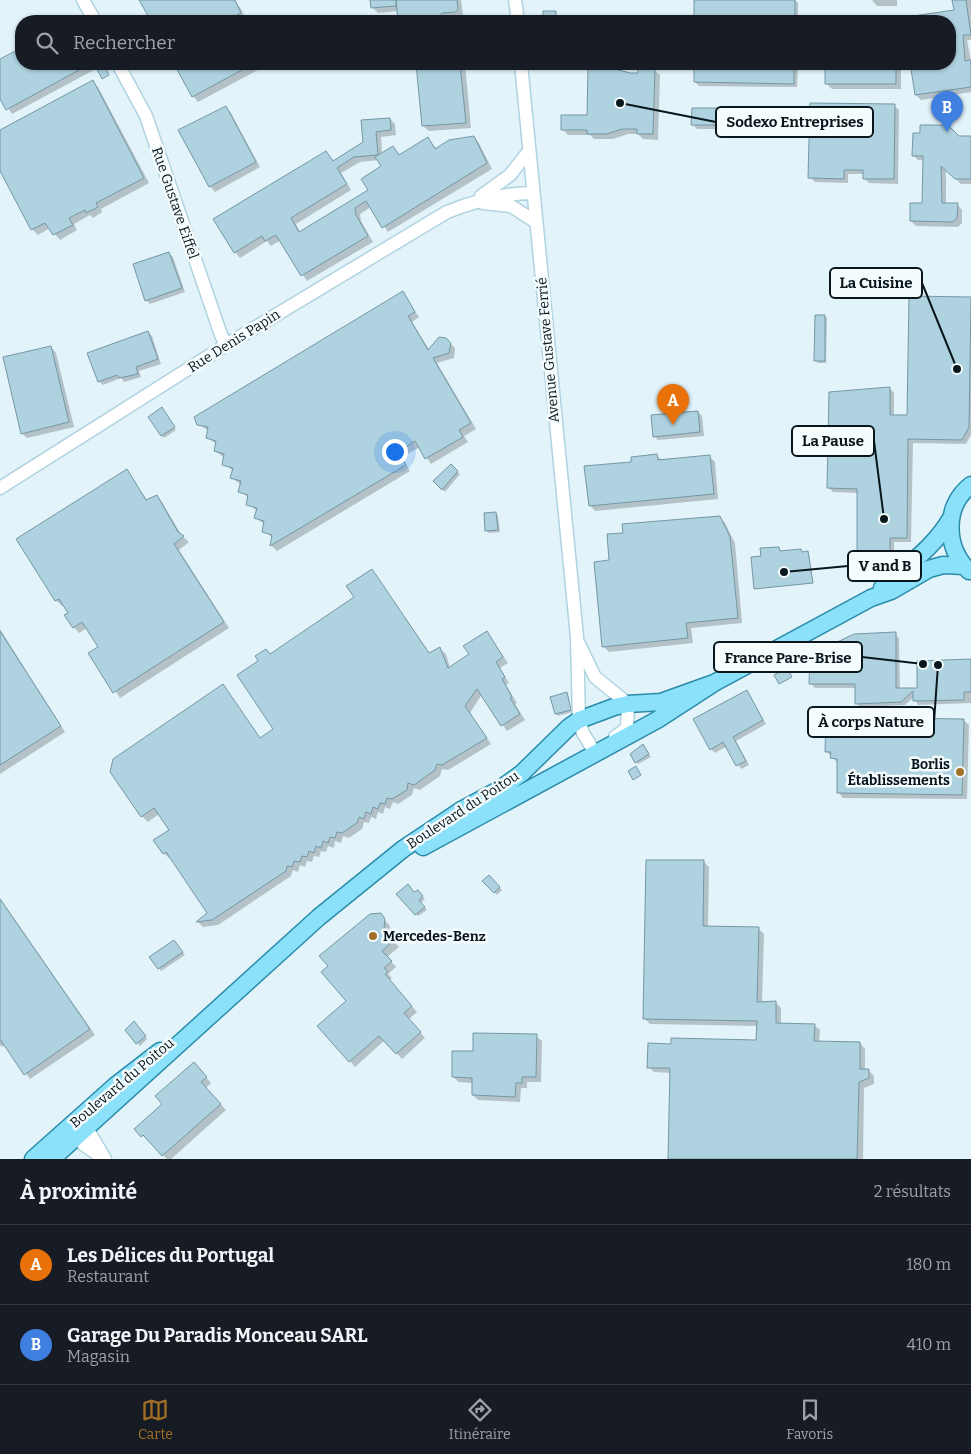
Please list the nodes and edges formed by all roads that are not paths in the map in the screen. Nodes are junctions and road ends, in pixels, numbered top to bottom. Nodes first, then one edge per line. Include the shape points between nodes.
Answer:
1 (83, 0) edge
2 (515, 0) edge
3 (92, 15) edge
4 (517, 15) edge
5 (121, 70) edge
6 (522, 70) edge
7 (529, 151) junction
8 (533, 193) junction
9 (473, 202) junction
10 (536, 222) junction
11 (226, 345) junction
12 (971, 486) edge
13 (0, 488) edge
14 (951, 518) junction
15 (967, 570) edge
16 (871, 598) junction
17 (577, 637) junction
18 (714, 683) junction
19 (628, 704) junction
20 (579, 720) junction
21 (600, 751) junction
22 (375, 873) junction
23 (214, 1011) junction
24 (100, 1116) junction
25 (78, 1130) junction
26 (100, 1154) edge
27 (33, 1159) edge
28 (52, 1159) edge
29 (60, 1159) edge

1 - 3 street
2 - 4 street
5 - 11 street, Rue Gustave Eiffel via 146,116
6 - 7 street, Avenue Gustave Ferrié
7 - 8 street, Avenue Gustave Ferrié
7 - 9 street, Rue Denis Papin via 510,175
8 - 9 street, Rue Denis Papin
8 - 10 street, Avenue Gustave Ferrié
9 - 10 street, Rue Denis Papin via 511,206
9 - 11 street, Rue Denis Papin via 447,212
10 - 17 street, Avenue Gustave Ferrié
11 - 13 street, Rue Denis Papin
12 - 14 main road, Boulevard du Poitou via 956,502
14 - 15 main road via 950,535 955,552
14 - 16 main road, Boulevard du Poitou via 937,539
15 - 16 main road, Boulevard du Poitou via 943,565 929,569 891,591
16 - 18 main road, Boulevard du Poitou
17 - 19 street, Avenue Gustave Ferrié via 595,677
17 - 20 street, Avenue Gustave Ferrié
18 - 19 main road, Boulevard du Poitou via 661,702
18 - 21 main road, Boulevard du Poitou
19 - 20 main road, Boulevard du Poitou
19 - 21 street via 627,728
20 - 21 street via 583,733
20 - 22 main road, Boulevard du Poitou via 515,778 427,832
21 - 22 main road, Boulevard du Poitou
22 - 23 main road, Boulevard du Poitou via 319,917
23 - 24 main road, Boulevard du Poitou
23 - 25 main road, Boulevard du Poitou via 137,1067
24 - 25 main road, Boulevard du Poitou
24 - 26 street via 96,1135
25 - 26 street via 82,1144
25 - 27 main road, Boulevard du Poitou
25 - 28 main road, Boulevard du Poitou
26 - 29 street via 73,1150

